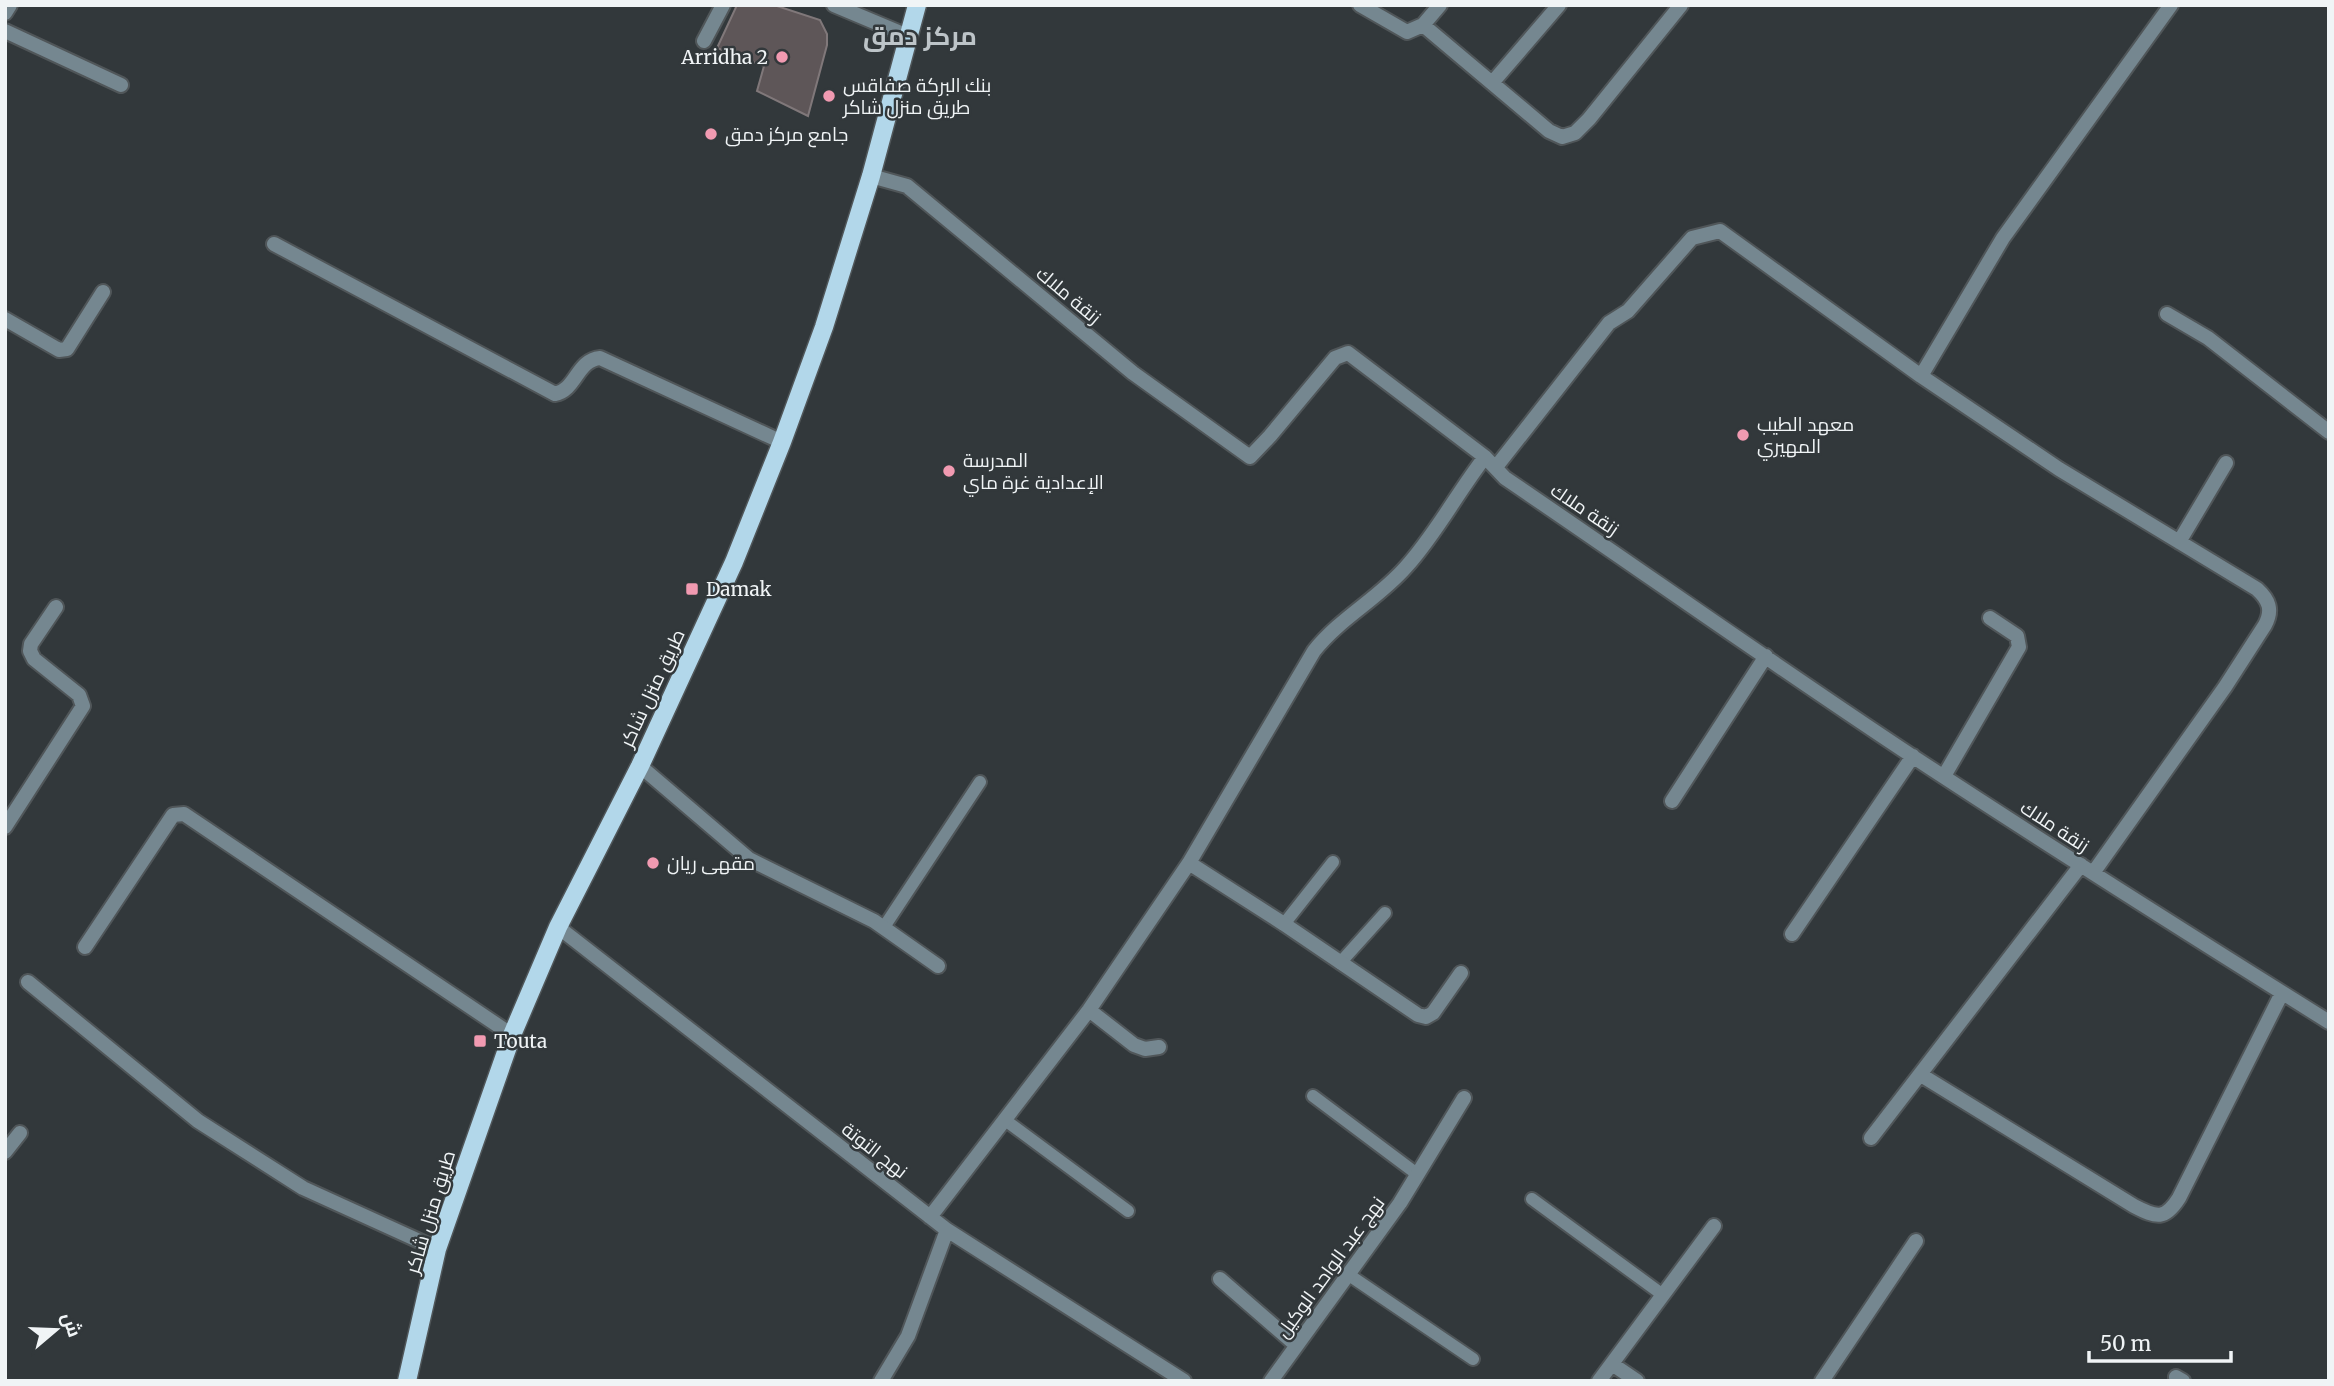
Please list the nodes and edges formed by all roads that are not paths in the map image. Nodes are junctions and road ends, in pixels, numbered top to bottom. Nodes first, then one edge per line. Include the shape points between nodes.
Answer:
1 (9, 5) edge
2 (723, 5) edge
3 (834, 5) edge
4 (917, 5) edge
5 (1360, 5) edge
6 (1440, 5) edge
7 (1559, 5) edge
8 (1681, 5) edge
9 (2171, 5) edge
10 (5, 13) edge
11 (1423, 25) junction
12 (5, 32) edge
13 (910, 37) junction
14 (704, 41) dead end
15 (1492, 83) junction
16 (121, 85) dead end
17 (872, 176) junction
18 (274, 244) dead end
19 (103, 292) dead end
20 (2167, 314) dead end
21 (5, 319) edge
22 (1922, 376) junction
23 (2329, 432) edge
24 (782, 442) junction
25 (1490, 462) junction
26 (2226, 463) dead end
27 (2179, 542) junction
28 (55, 607) dead end
29 (1990, 618) dead end
30 (1766, 656) junction
31 (1913, 756) junction
32 (639, 766) junction
33 (1944, 776) junction
34 (980, 782) dead end
35 (1672, 801) dead end
36 (5, 827) edge
37 (1334, 862) dead end
38 (1189, 863) junction
39 (2087, 869) junction
40 (1385, 913) dead end
41 (1284, 924) junction
42 (558, 928) junction
43 (884, 928) junction
44 (1792, 934) dead end
45 (85, 947) dead end
46 (1340, 963) junction
47 (938, 966) dead end
48 (1461, 973) dead end
49 (29, 982) dead end
50 (2282, 993) junction
51 (1088, 1010) junction
52 (2329, 1022) edge
53 (512, 1035) junction
54 (1159, 1046) dead end
55 (1921, 1075) junction
56 (1313, 1096) dead end
57 (1464, 1098) dead end
58 (1005, 1120) junction
59 (20, 1133) dead end
60 (1871, 1138) dead end
61 (5, 1152) edge
62 (1417, 1174) junction
63 (1532, 1199) dead end
64 (1128, 1211) dead end
65 (930, 1217) junction
66 (1714, 1226) dead end
67 (947, 1230) junction
68 (1916, 1241) dead end
69 (437, 1249) junction
70 (1349, 1275) junction
71 (1220, 1279) dead end
72 (1663, 1295) junction
73 (1296, 1345) junction
74 (1473, 1359) dead end
75 (1612, 1364) junction
76 (407, 1381) edge
77 (881, 1381) edge
78 (1184, 1381) edge
79 (1271, 1381) edge
80 (1599, 1381) edge
81 (1637, 1381) edge
82 (1822, 1381) edge

1 - 10 street
2 - 14 street
3 - 13 street
4 - 13 main road, طريق منزل شاكر
5 - 11 street via 1400,30 1412,32
6 - 11 street
7 - 15 street
8 - 15 street via 1589,119 1568,136 1549,131
9 - 22 street via 2003,238
11 - 15 street
12 - 16 street
13 - 17 main road, طريق منزل شاكر
17 - 24 main road, طريق منزل شاكر
17 - 25 street, زنقة ملاك via 907,186 1133,373 1250,457 1335,358 1348,353
18 - 24 street via 555,394 565,390 586,362 600,358
19 - 21 street via 63,351
20 - 23 street via 2208,338
22 - 25 street via 1720,231 1692,237 1628,311 1609,323
22 - 27 street via 2059,469
24 - 32 main road, طريق منزل شاكر via 734,562
25 - 30 street, زنقة ملاك via 1505,478
25 - 38 street via 1405,569 1314,652
26 - 27 street
27 - 39 street via 2257,589 2270,606 2269,617 2225,687
28 - 36 street via 30,651 79,695 83,706
29 - 33 street via 2017,636 2019,647
30 - 31 street, زنقة ملاك
30 - 35 street
31 - 33 street, زنقة ملاك
31 - 44 street
32 - 42 main road, طريق منزل شاكر
32 - 43 street via 749,859
33 - 39 street, زنقة ملاك
34 - 43 lane
37 - 41 lane
38 - 41 street
38 - 51 street
39 - 50 street, زنقة ملاك
39 - 55 street
40 - 46 lane
41 - 46 street
42 - 53 main road, طريق منزل شاكر
42 - 65 street, نهج التوتة
43 - 47 street
45 - 53 street via 173,815 184,814
46 - 48 street via 1422,1017 1433,1013
49 - 69 street via 198,1121 303,1188
50 - 52 street, زنقة ملاك
50 - 55 street via 2179,1198 2165,1215 2134,1206
51 - 54 street via 1134,1045
51 - 58 street
53 - 69 main road, طريق منزل شاكر
55 - 60 street
56 - 62 lane
57 - 62 street, نهج عبد الواحد الوكيل
58 - 64 lane
58 - 65 street
59 - 61 street
62 - 70 street, نهج عبد الواحد الوكيل
63 - 72 lane
65 - 67 street, نهج التوتة
66 - 72 street
67 - 77 street via 908,1336
67 - 78 street, نهج التوتة
68 - 82 street
69 - 76 main road, طريق منزل شاكر
70 - 73 street, نهج عبد الواحد الوكيل
70 - 74 lane
71 - 73 street
72 - 75 street
73 - 79 street, نهج عبد الواحد الوكيل
75 - 80 street
75 - 81 street

